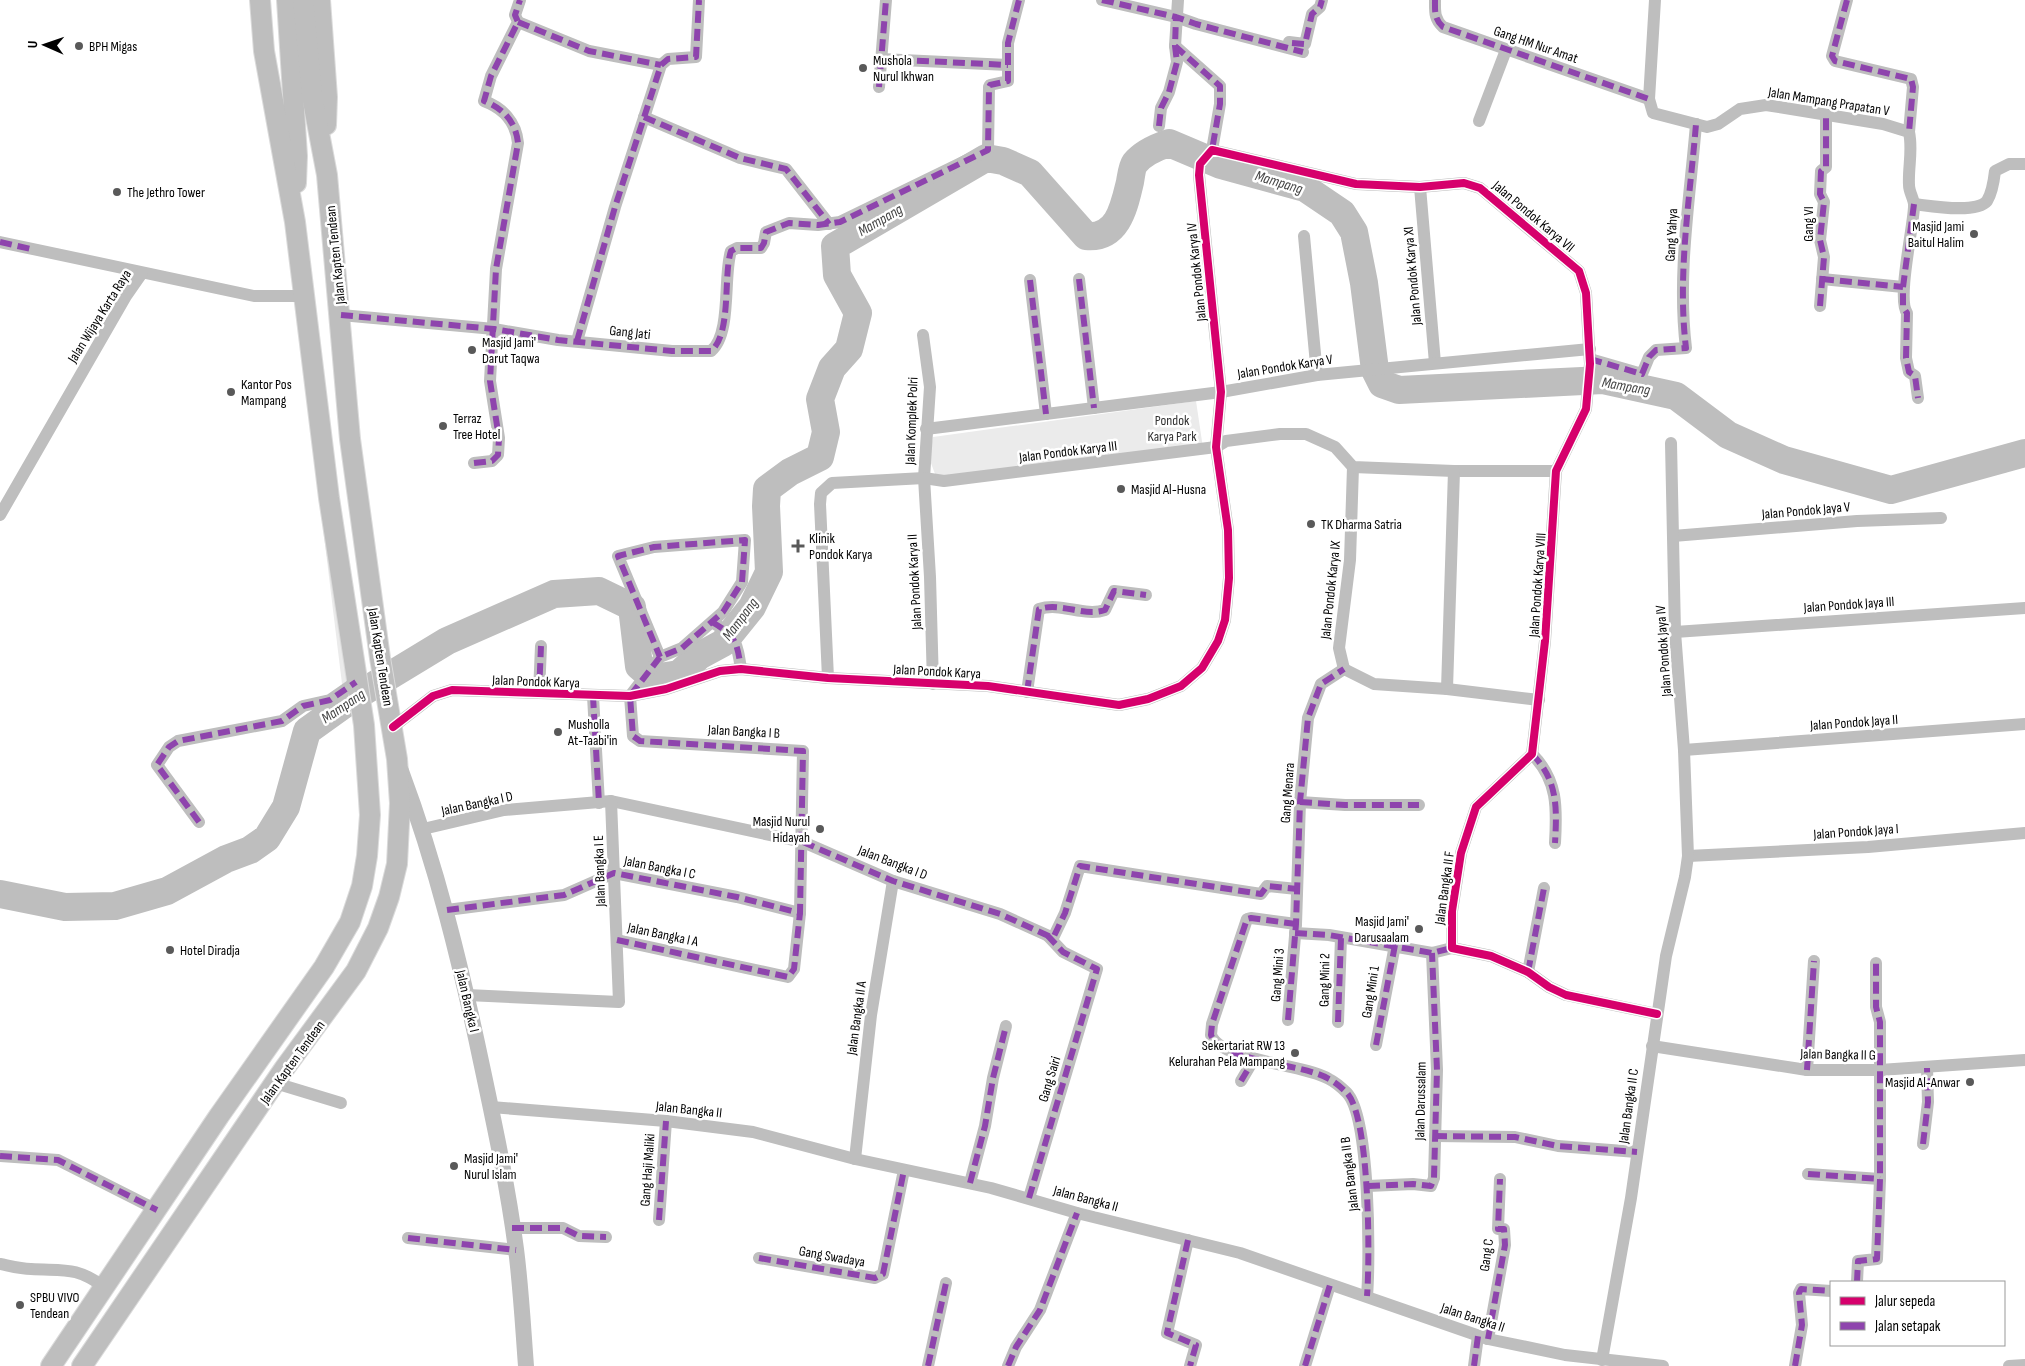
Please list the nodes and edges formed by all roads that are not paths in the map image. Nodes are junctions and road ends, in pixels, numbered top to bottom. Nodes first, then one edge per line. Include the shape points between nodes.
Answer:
1 (260, 0) edge
2 (288, 0) edge
3 (303, 0) edge
4 (320, 0) edge
5 (520, 0) edge
6 (699, 0) edge
7 (886, 0) edge
8 (1019, 0) edge
9 (1102, 0) edge
10 (1178, 0) edge
11 (1322, 0) edge
12 (1435, 0) edge
13 (1655, 0) edge
14 (1847, 0) edge
15 (1182, 18) junction
16 (518, 22) junction
17 (1175, 46) junction
18 (1506, 50) junction
19 (1303, 52) dead end
20 (881, 59) junction
21 (661, 65) junction
22 (1008, 65) junction
23 (879, 87) dead end
24 (1648, 99) junction
25 (1826, 115) junction
26 (644, 118) junction
27 (1478, 121) dead end
28 (1696, 124) junction
29 (1159, 126) dead end
30 (1909, 132) junction
31 (1210, 151) junction
32 (324, 156) junction
33 (2025, 164) edge
34 (1420, 187) junction
35 (1914, 204) junction
36 (294, 222) junction
37 (824, 224) junction
38 (1304, 236) dead end
39 (0, 242) edge
40 (142, 272) junction
41 (1079, 279) dead end
42 (1822, 279) junction
43 (1030, 280) dead end
44 (1903, 287) junction
45 (303, 296) junction
46 (1820, 306) dead end
47 (341, 315) junction
48 (494, 329) junction
49 (923, 335) dead end
50 (577, 342) junction
51 (1590, 357) junction
52 (1435, 363) junction
53 (1317, 374) junction
54 (1221, 392) junction
55 (1918, 398) dead end
56 (1094, 408) junction
57 (1046, 414) junction
58 (926, 429) junction
59 (1671, 443) dead end
60 (1216, 447) junction
61 (474, 463) dead end
62 (1353, 467) junction
63 (1454, 471) junction
64 (1556, 471) junction
65 (924, 478) junction
66 (0, 515) edge
67 (1941, 518) dead end
68 (1672, 536) junction
69 (1146, 595) dead end
70 (2025, 608) edge
71 (712, 622) junction
72 (1675, 632) junction
73 (541, 646) dead end
74 (660, 657) junction
75 (741, 669) junction
76 (1344, 670) junction
77 (828, 678) junction
78 (933, 684) junction
79 (357, 687) junction
80 (1447, 689) junction
81 (1028, 692) junction
82 (539, 693) junction
83 (593, 696) junction
84 (630, 696) junction
85 (1539, 700) junction
86 (392, 722) junction
87 (2025, 724) edge
88 (1684, 750) junction
89 (1532, 754) junction
90 (397, 759) junction
91 (605, 802) junction
92 (1300, 802) junction
93 (1419, 805) dead end
94 (199, 822) dead end
95 (423, 829) junction
96 (2025, 833) edge
97 (803, 842) junction
98 (1555, 843) dead end
99 (1688, 856) junction
100 (614, 873) junction
101 (893, 881) junction
102 (1544, 888) dead end
103 (1298, 889) junction
104 (447, 910) junction
105 (800, 913) junction
106 (1295, 929) junction
107 (1048, 936) junction
108 (1341, 938) junction
109 (616, 940) junction
110 (1395, 945) junction
111 (1452, 948) junction
112 (1432, 953) junction
113 (1814, 961) dead end
114 (1876, 963) dead end
115 (1097, 969) joint
116 (1528, 972) junction
117 (467, 995) junction
118 (1657, 1014) junction
119 (1288, 1020) dead end
120 (1338, 1022) dead end
121 (1006, 1026) dead end
122 (1376, 1045) dead end
123 (1652, 1046) junction
124 (1254, 1059) junction
125 (2025, 1060) edge
126 (1927, 1068) junction
127 (1807, 1070) junction
128 (1880, 1070) junction
129 (1241, 1081) dead end
130 (275, 1083) junction
131 (341, 1104) dead end
132 (490, 1107) junction
133 (666, 1121) junction
134 (1435, 1136) junction
135 (1923, 1144) dead end
136 (1637, 1152) junction
137 (0, 1156) edge
138 (855, 1158) junction
139 (904, 1170) junction
140 (1808, 1174) dead end
141 (1500, 1179) dead end
142 (1880, 1179) junction
143 (970, 1184) junction
144 (1368, 1186) junction
145 (1029, 1198) junction
146 (157, 1210) junction
147 (1077, 1213) junction
148 (659, 1220) dead end
149 (512, 1228) junction
150 (408, 1238) dead end
151 (606, 1238) dead end
152 (1188, 1240) junction
153 (516, 1250) junction
154 (759, 1258) dead end
155 (0, 1264) edge
156 (1857, 1281) edge
157 (946, 1283) dead end
158 (1330, 1285) junction
159 (104, 1287) junction
160 (1830, 1291) edge
161 (1367, 1296) junction
162 (1483, 1338) junction
163 (1602, 1360) junction
164 (2025, 1365) edge
165 (51, 1366) edge
166 (82, 1366) edge
167 (526, 1366) edge
168 (928, 1366) edge
169 (1008, 1366) edge
170 (1190, 1366) edge
171 (1305, 1366) edge
172 (1474, 1366) edge
173 (1663, 1366) edge
174 (1795, 1366) edge
175 (2010, 1366) edge

1 - 36 main road, Jalan Kapten Tendean via 264,52
2 - 36 main road, Jalan Kapten Tendean via 297,156
3 - 32 main road, Jalan Kapten Tendean via 312,96
4 - 32 main road, Jalan Kapten Tendean via 326,97
5 - 16 street via 515,15
6 - 21 street via 696,57 668,59
7 - 20 street
8 - 22 street via 1008,43
9 - 15 street
10 - 15 street
11 - 15 street via 1312,14 1305,44 1301,45 1195,18
12 - 18 street, Gang HM Nur Amat via 1437,22 1443,27
13 - 24 street
14 - 30 street via 1832,56 1835,60 1911,79
15 - 17 street
15 - 19 street
16 - 21 street via 589,51
16 - 48 street via 491,76 484,101 499,106 508,117 517,130 518,143 496,269
17 - 29 street via 1177,62 1161,108
17 - 31 street via 1220,86 1220,104
18 - 24 street, Gang HM Nur Amat
18 - 27 street
20 - 22 street
20 - 23 street
21 - 26 street
22 - 37 street via 1007,82 990,85 989,88 988,150 858,215
24 - 28 street, Jalan Mampang Prapatan V via 1652,113
25 - 28 street, Jalan Mampang Prapatan V via 1766,105 1750,106 1718,124 1707,127
25 - 30 street, Jalan Mampang Prapatan V via 1884,124
25 - 42 street, Gang VI via 1826,167 1821,171 1820,194 1824,202 1820,233 1824,257
26 - 37 street via 740,158 786,169
26 - 50 street
28 - 51 street, Gang Yahya via 1686,229 1683,322 1686,348 1656,350 1649,357 1642,374
30 - 35 street via 1909,188
31 - 34 street, Jalan Pondok Karya VII via 1356,184
31 - 54 street, Jalan Pondok Karya IV via 1200,164
32 - 47 main road, Jalan Kapten Tendean
33 - 35 street via 2009,164 1995,171 1988,199 1982,205 1973,208
34 - 51 street, Jalan Pondok Karya VII via 1464,183 1480,188 1569,261 1579,271 1586,293
34 - 52 street, Jalan Pondok Karya XI
35 - 44 street
36 - 45 main road, Jalan Kapten Tendean
37 - 50 street, Gang Jati via 782,225 766,232 761,248 731,251 723,318 717,344 710,351 672,351
38 - 53 street
39 - 40 street
40 - 45 street, Jalan Wijaya Karta Raya via 254,296
40 - 66 street, Jalan Wijaya Karta Raya
41 - 56 street
42 - 44 street
42 - 46 street, Gang VI
43 - 57 street
44 - 55 street via 1903,307 1907,313 1906,358 1909,372 1915,376
45 - 79 main road, Jalan Kapten Tendean
47 - 48 street, Gang Jati
47 - 86 main road, Jalan Kapten Tendean via 350,439
48 - 50 street, Gang Jati
48 - 61 street via 490,381 499,438 498,455 492,461
49 - 58 street, Jalan Komplek Polri via 930,387
51 - 52 street, Jalan Pondok Karya V
51 - 64 street, Jalan Pondok Karya VII via 1586,409
52 - 53 street, Jalan Pondok Karya V
53 - 54 street, Jalan Pondok Karya V
54 - 56 street, Jalan Pondok Karya V
54 - 60 street, Jalan Pondok Karya
56 - 57 street, Jalan Pondok Karya V
57 - 58 street, Jalan Pondok Karya V
58 - 65 street, Jalan Komplek Polri
59 - 68 street, Jalan Pondok Jaya IV
60 - 62 street via 1226,440 1306,434 1335,447
60 - 65 street, Jalan Pondok Karya III via 944,481
60 - 81 street, Jalan Pondok Karya via 1228,530 1229,578 1218,641 1202,668 1181,686 1148,700 1119,705
62 - 63 street
62 - 76 street, Jalan Pondok Karya IX via 1350,560 1338,648
63 - 64 street
63 - 80 street
64 - 85 street, Jalan Pondok Karya VIII via 1553,547
65 - 77 street, Jalan Pondok Karya III via 832,483 821,493
65 - 78 street, Jalan Pondok Karya II
67 - 68 street, Jalan Pondok Jaya V via 1857,521
68 - 72 street, Jalan Pondok Jaya IV
69 - 81 street via 1114,591 1105,610 1099,612 1049,606 1039,609
70 - 72 street, Jalan Pondok Jaya III
71 - 74 street via 682,648
71 - 74 street via 742,582 745,540 654,547 618,556
71 - 75 street via 737,642
72 - 88 street, Jalan Pondok Jaya IV
73 - 82 street
74 - 84 street
75 - 77 street, Jalan Pondok Karya
75 - 84 street, Jalan Pondok Karya via 720,671 666,689
76 - 80 street via 1374,684
76 - 92 street, Gang Menara via 1321,684 1310,711
77 - 78 street, Jalan Pondok Karya
78 - 81 street, Jalan Pondok Karya via 988,686
79 - 94 street via 330,700 303,706 282,721 178,741 169,747 157,765
79 - 146 main road, Jalan Kapten Tendean via 364,725 370,815 362,886 350,922 324,967
80 - 85 street
82 - 83 street, Jalan Pondok Karya
82 - 86 street, Jalan Pondok Karya via 452,690 433,696
83 - 84 street, Jalan Pondok Karya
83 - 91 street, Jalan Bangka I E
84 - 97 street, Jalan Bangka I B via 633,736 640,742 803,751
85 - 89 street
86 - 90 main road, Jalan Kapten Tendean
87 - 88 street, Jalan Pondok Jaya II
88 - 99 street, Jalan Pondok Jaya IV
89 - 98 street via 1551,777
89 - 111 street, Jalan Bangka II F via 1476,806 1461,853 1452,911
90 - 95 street, Jalan Bangka I
90 - 130 main road, Jalan Kapten Tendean via 400,803 397,864 378,928 356,971
91 - 95 street, Jalan Bangka I D via 504,810
91 - 97 street, Jalan Bangka I D
91 - 100 street, Jalan Bangka I E
92 - 93 street
92 - 103 street, Gang Menara
95 - 104 street, Jalan Bangka I
96 - 99 street, Jalan Pondok Jaya I via 1868,847
97 - 101 street, Jalan Bangka I D
97 - 105 street
99 - 118 street, Jalan Bangka II C
100 - 104 street, Jalan Bangka I C via 564,895
100 - 105 street, Jalan Bangka I C via 737,896
100 - 109 street, Jalan Bangka I E
101 - 107 street, Jalan Bangka I D via 1000,914
101 - 138 street, Jalan Bangka II A via 871,1015
102 - 116 street
103 - 106 street, Gang Menara
103 - 107 street via 1267,886 1261,894 1248,893 1080,866 1061,921 1054,936
104 - 117 street, Jalan Bangka I
105 - 109 street, Jalan Bangka I A via 794,969 788,977
106 - 108 street
106 - 119 street, Gang Mini 3
106 - 124 street, Jalan Bangka II B via 1247,919 1212,1024 1213,1041
107 - 115 street, Jalan Bangka I D via 1063,952
108 - 110 street
108 - 120 street, Gang Mini 2
109 - 117 street, Jalan Bangka I A via 619,1002
110 - 112 street
110 - 122 street, Gang Mini 1
111 - 112 street
111 - 116 street via 1491,956
112 - 134 street, Jalan Darussalam via 1437,1070
113 - 127 street
114 - 128 street
115 - 145 street, Gang Sairi
116 - 118 street via 1566,995
117 - 132 street, Jalan Bangka I
118 - 123 street, Jalan Bangka II C
121 - 143 street
123 - 127 street, Jalan Bangka II G
123 - 136 street, Jalan Bangka II C
124 - 129 street
124 - 144 street, Jalan Bangka II B via 1310,1071 1330,1079 1348,1095 1360,1134
125 - 126 street, Jalan Bangka II G
126 - 128 street, Jalan Bangka II G
126 - 135 street via 1928,1102
127 - 128 street, Jalan Bangka II G
128 - 142 street
130 - 131 street
130 - 166 main road, Jalan Kapten Tendean
132 - 133 street, Jalan Bangka II
132 - 149 street, Jalan Bangka I
133 - 138 street, Jalan Bangka II via 753,1132
133 - 148 street, Gang Haji Maliki
134 - 136 street via 1515,1137 1558,1146
134 - 144 street, Jalan Darussalam via 1431,1186
136 - 163 street, Jalan Bangka II C
137 - 146 street via 58,1160
138 - 139 street, Jalan Bangka II
139 - 143 street, Jalan Bangka II
139 - 154 street, Gang Swadaya via 880,1277
140 - 142 street
141 - 162 street, Gang C via 1498,1228 1504,1230 1504,1245
142 - 156 street via 1877,1260 1858,1261
143 - 145 street, Jalan Bangka II
144 - 161 street, Jalan Bangka II B
145 - 147 street, Jalan Bangka II
146 - 159 main road, Jalan Kapten Tendean
147 - 152 street, Jalan Bangka II
147 - 169 street via 1040,1310
149 - 151 street via 563,1228 579,1236
149 - 153 street, Jalan Bangka I
150 - 153 street
152 - 158 street, Jalan Bangka II via 1240,1253
152 - 170 street via 1166,1333 1196,1345
153 - 167 street, Jalan Bangka I
155 - 159 street via 76,1271
157 - 168 street
158 - 161 street, Jalan Bangka II
158 - 171 street
159 - 165 main road, Jalan Kapten Tendean
160 - 174 street via 1802,1289 1799,1293 1802,1325
161 - 162 street, Jalan Bangka II
162 - 163 street, Jalan Bangka II
162 - 172 street
163 - 173 street, Jalan Bangka II
164 - 175 street

